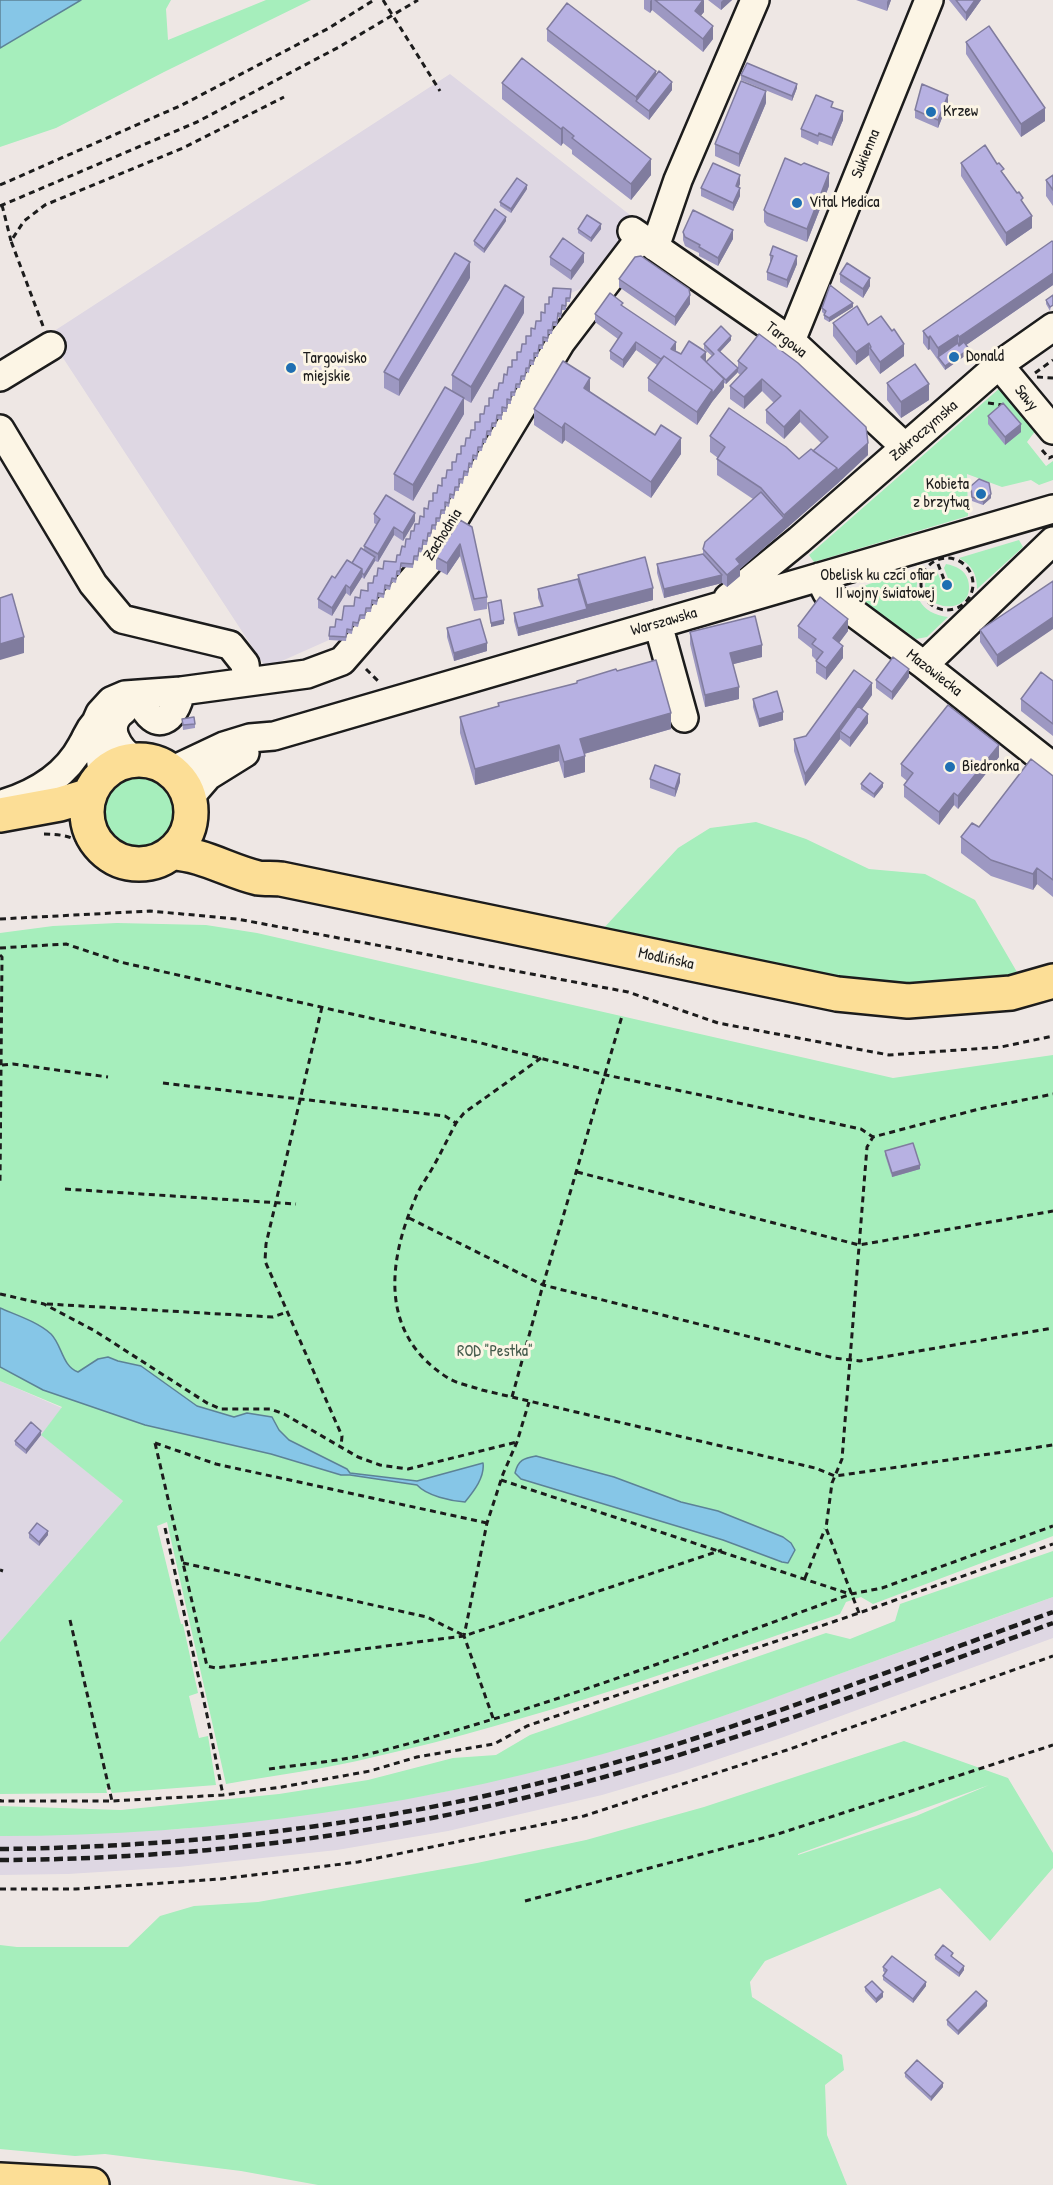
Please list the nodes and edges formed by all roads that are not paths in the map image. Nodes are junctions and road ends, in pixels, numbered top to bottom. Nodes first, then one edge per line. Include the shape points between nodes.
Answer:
1 (755, 0) edge
2 (929, 0) edge
3 (643, 238) junction
4 (1053, 327) edge
5 (791, 341) junction
6 (51, 346) road end
7 (999, 365) junction
8 (0, 377) edge
9 (0, 429) edge
10 (1053, 430) edge
11 (905, 447) junction
12 (1053, 509) edge
13 (799, 540) junction
14 (1053, 541) edge
15 (819, 577) junction
16 (789, 586) junction
17 (714, 608) junction
18 (658, 624) junction
19 (924, 665) junction
20 (247, 682) junction
21 (145, 697) junction
22 (684, 718) dead end
23 (96, 722) junction
24 (274, 736) junction
25 (135, 760) junction
26 (1053, 767) edge
27 (171, 771) junction
28 (98, 784) junction
29 (0, 805) edge
30 (190, 808) junction
31 (0, 815) edge
32 (0, 825) edge
33 (90, 829) junction
34 (165, 865) junction
35 (281, 879) junction
36 (1053, 981) edge
37 (0, 2180) edge
38 (92, 2185) edge

1 - 3 street via 678,180
2 - 5 street, Sukienna
3 - 5 street, Targowa
3 - 20 street, Zachodnia via 561,342 429,561 342,661 306,662
4 - 7 street, Zakroczymska
5 - 11 street, Targowa
6 - 8 street
7 - 10 street, Sawy
7 - 11 street, Zakroczymska
9 - 20 street via 93,584 122,619 230,645 245,664
11 - 13 street, Zakroczymska
12 - 15 street, Warszawska
13 - 16 street, Zakroczymska via 784,562
13 - 17 street, Zakroczymska
14 - 19 street
15 - 16 street, Warszawska
15 - 19 street, Mazowiecka via 827,593
16 - 17 street, Warszawska
17 - 18 street, Warszawska
18 - 22 street
18 - 24 street, Warszawska
19 - 26 street, Mazowiecka
20 - 21 street, Zachodnia via 181,691 175,711 164,719 149,717
21 - 23 street via 125,695 111,701
21 - 25 street via 119,714 112,730 124,754
23 - 28 street via 101,764
23 - 29 street via 51,783 24,798
24 - 27 street, Warszawska via 224,746
24 - 30 street, Warszawska via 208,776
25 - 27 main road via 159,764
25 - 28 main road via 118,765
27 - 30 main road via 181,780
28 - 31 main road via 72,801
28 - 33 main road via 87,808
30 - 34 main road via 188,832
30 - 35 main road, Modlińska via 200,829 215,841
32 - 33 main road via 61,823
33 - 34 main road via 99,845 121,861 147,864 160,860
34 - 35 main road, Modlińska via 188,854 259,878
35 - 36 main road, Modlińska via 837,994 908,1001 1011,993
37 - 38 main road

